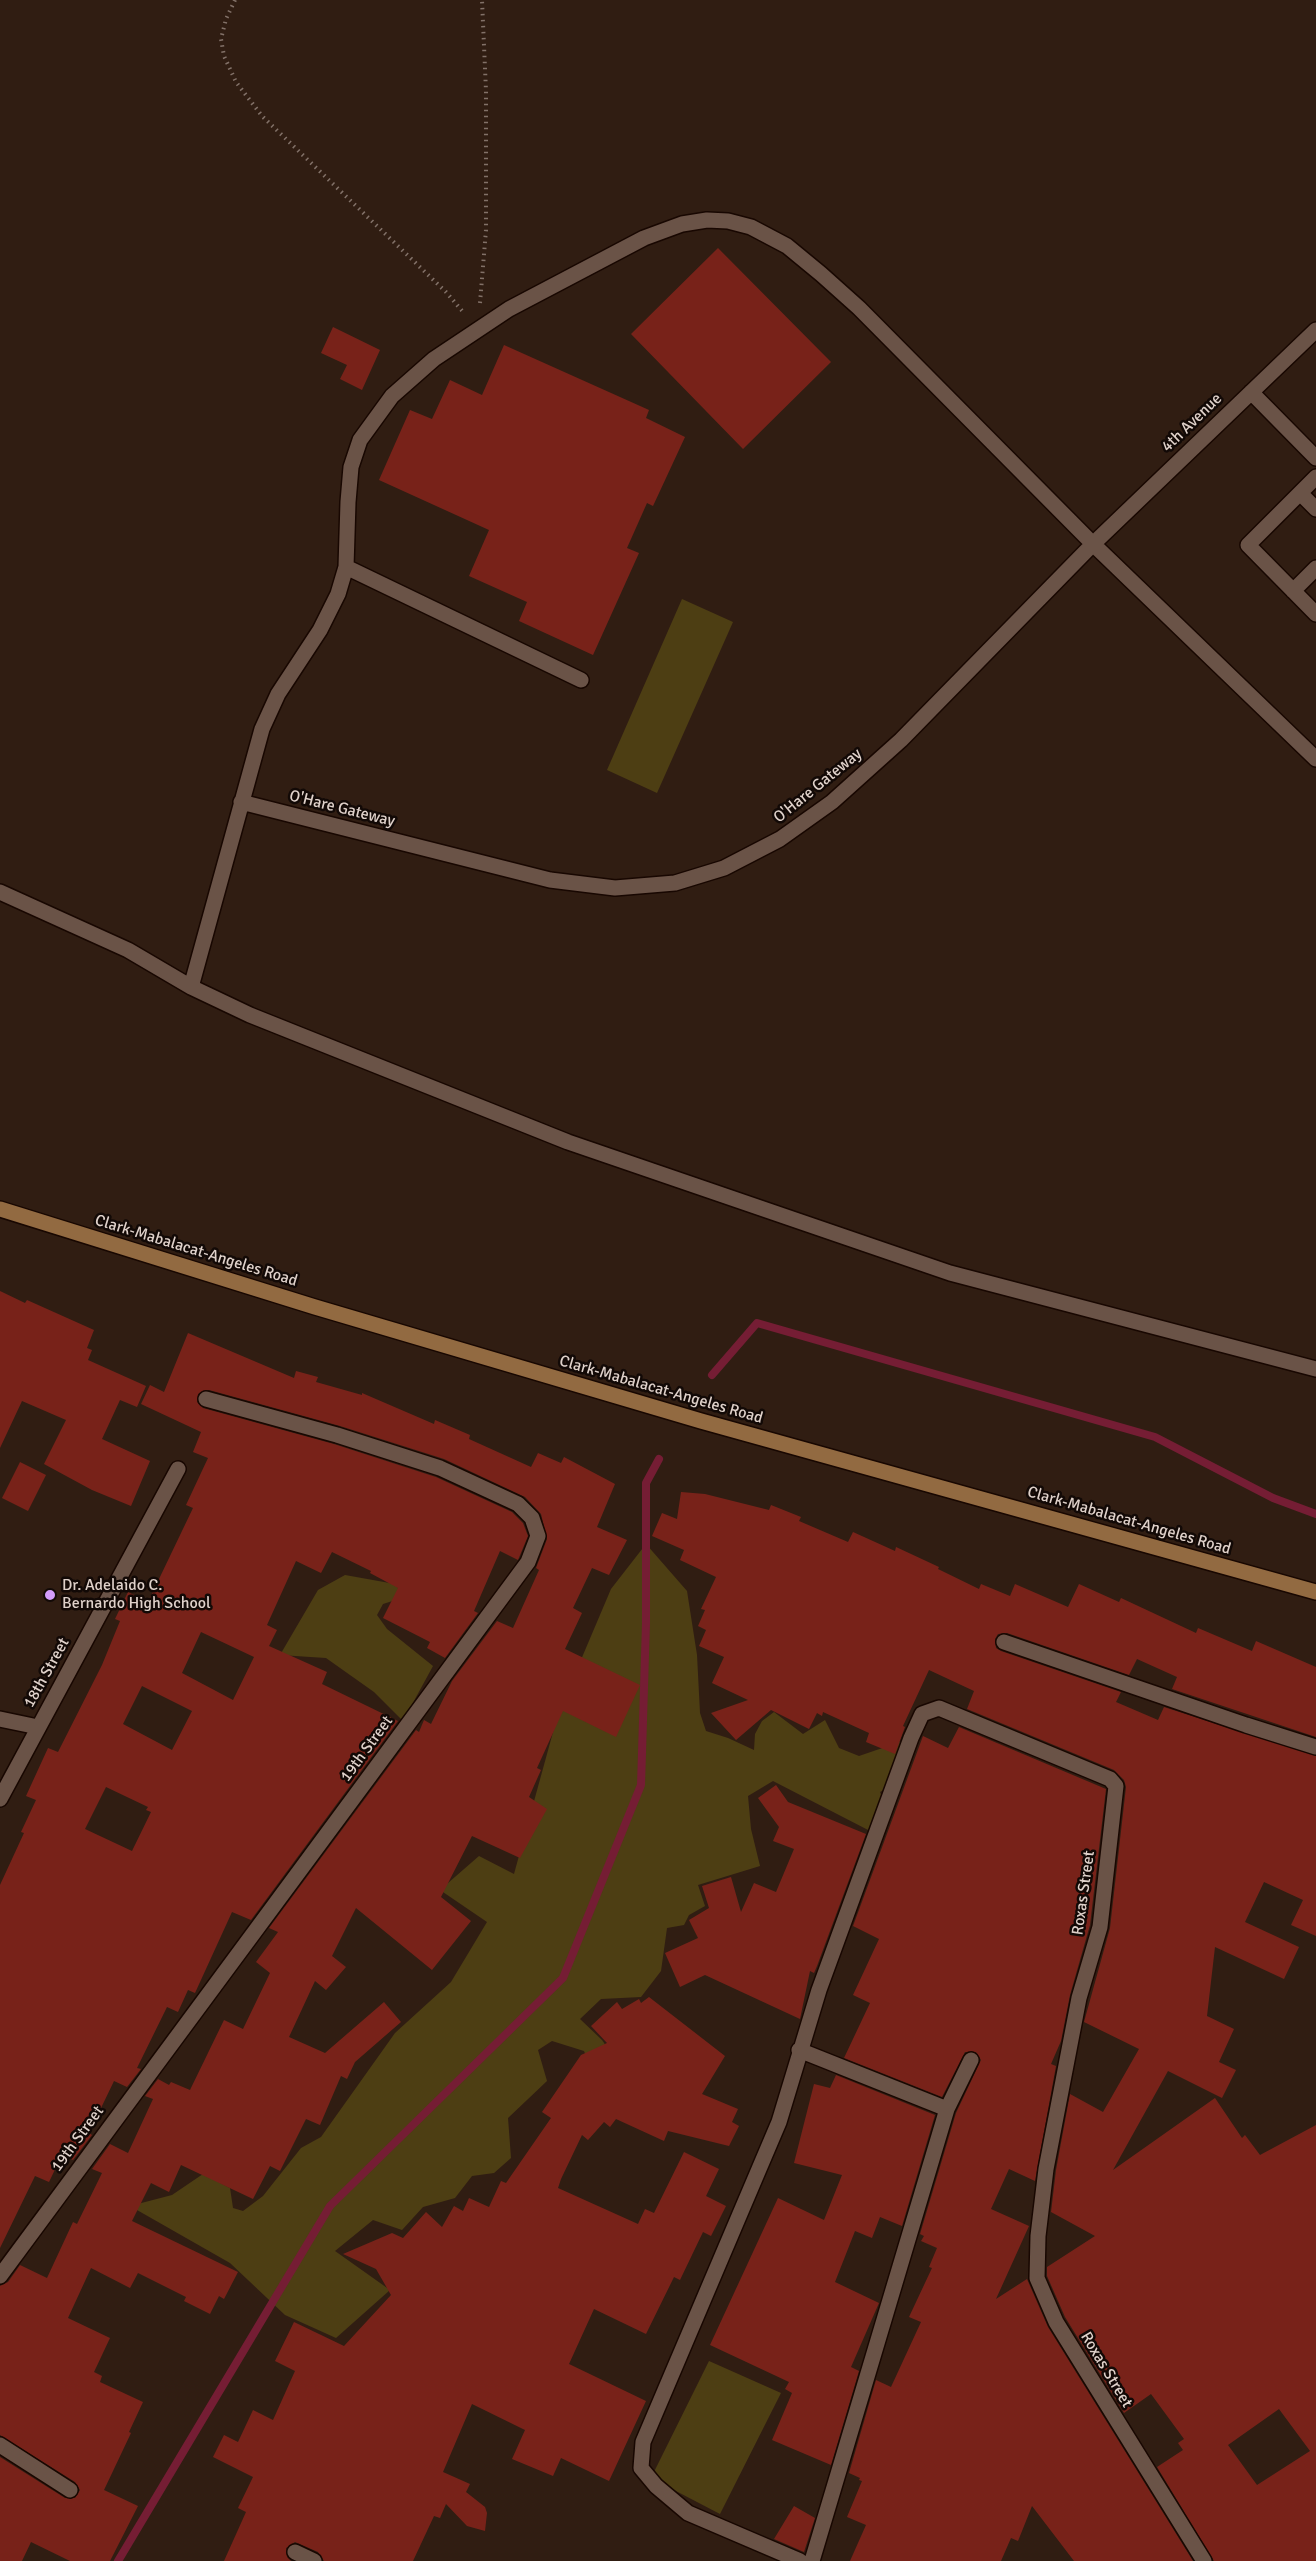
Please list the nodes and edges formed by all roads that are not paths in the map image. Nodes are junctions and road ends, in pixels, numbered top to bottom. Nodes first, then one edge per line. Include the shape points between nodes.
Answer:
1 (1316, 330) edge
2 (1251, 392) junction
3 (1316, 458) edge
4 (1316, 477) edge
5 (1300, 493) junction
6 (1316, 509) edge
7 (1093, 543) junction
8 (346, 567) junction
9 (1316, 568) edge
10 (1293, 591) junction
11 (1316, 614) edge
12 (580, 680) dead end
13 (1316, 759) edge
14 (241, 802) junction
15 (0, 892) edge
16 (191, 987) junction
17 (0, 1209) edge
18 (1316, 1369) edge
19 (206, 1399) dead end
20 (178, 1469) dead end
21 (1316, 1592) edge
22 (1004, 1642) dead end
23 (0, 1719) edge
24 (38, 1727) junction
25 (1316, 1747) edge
26 (0, 1799) edge
27 (799, 2050) junction
28 (971, 2060) dead end
29 (947, 2109) junction
30 (0, 2276) edge
31 (0, 2445) edge
32 (70, 2490) dead end
33 (295, 2552) dead end
34 (314, 2561) edge
35 (800, 2561) edge
36 (812, 2561) edge
37 (1204, 2561) edge

1 - 2 street, 4th Avenue
2 - 3 street
2 - 7 street, 4th Avenue
4 - 5 street
5 - 6 street
5 - 10 street via 1248,545
7 - 8 street via 859,308 787,246 751,227 707,220 682,224 644,238 509,309 434,359 392,396 360,440 351,467
7 - 13 street
7 - 14 street, O'Hare Gateway via 901,740 832,802 780,839 724,868 675,883 615,888 550,880
8 - 12 street
8 - 14 street via 320,630 278,694 262,729
9 - 10 street
10 - 11 street
14 - 16 street
15 - 16 street via 128,950
16 - 18 street via 250,1015 568,1142 950,1273
17 - 21 main road, Clark-Mabalacat-Angeles Road via 700,1421
19 - 30 street, 19th Street via 440,1468 518,1504 531,1518 538,1536 528,1562
20 - 24 street, 18th Street
22 - 25 street
23 - 24 street
24 - 26 street, 18th Street
27 - 29 street
27 - 35 street via 779,2122 643,2442 641,2468 688,2513
27 - 37 street, Roxas Street via 922,1714 939,1708 1110,1779 1116,1786 1100,1926 1079,1998 1047,2169 1037,2278 1056,2322
28 - 29 street
29 - 36 street
31 - 32 street
33 - 34 street

